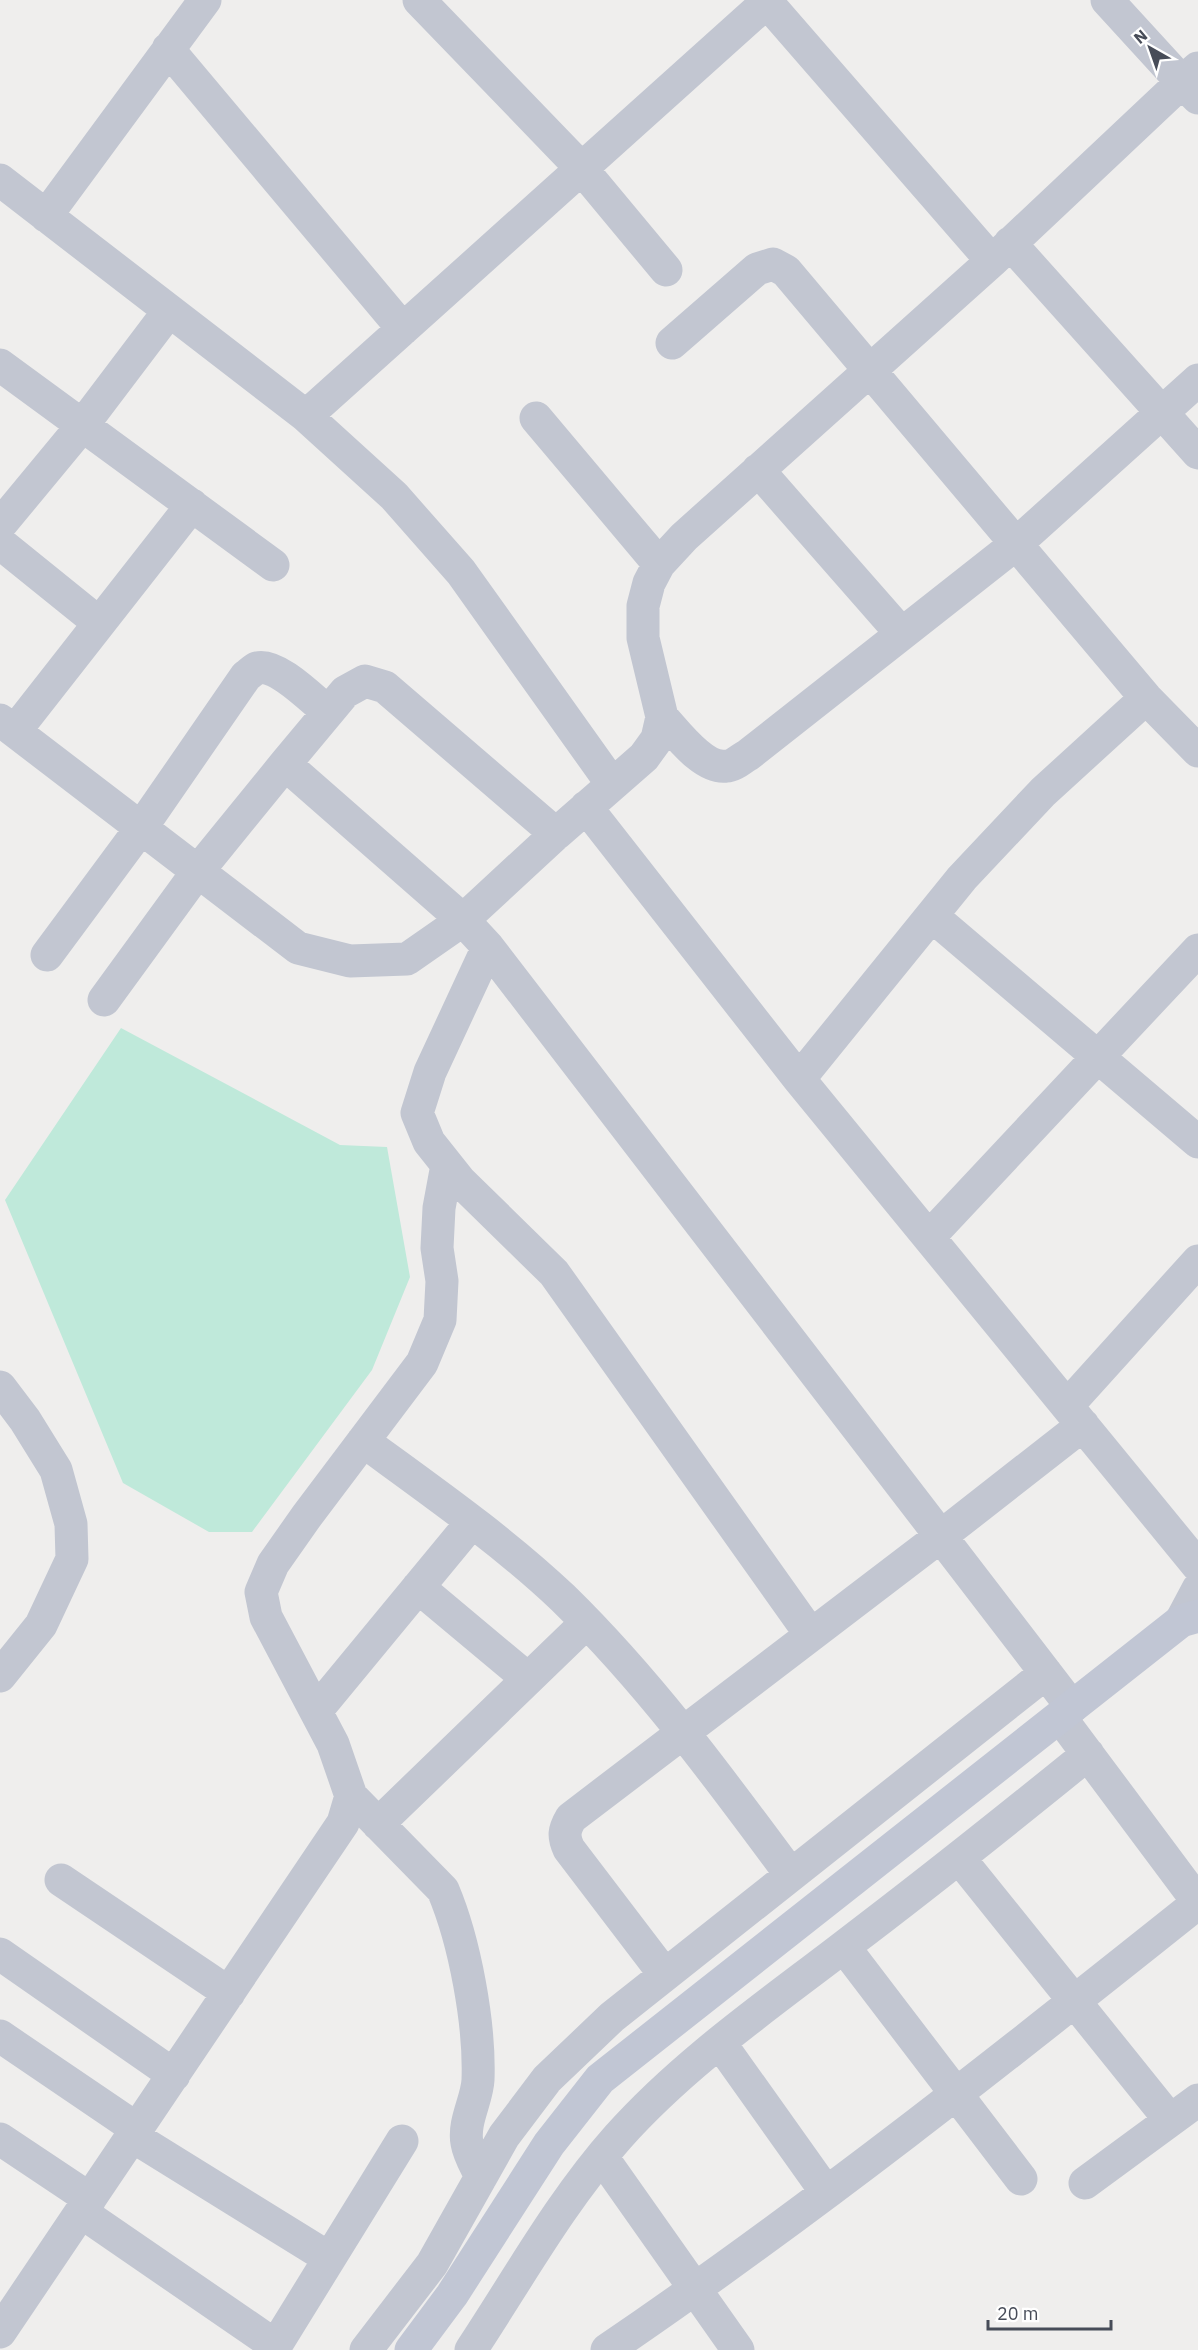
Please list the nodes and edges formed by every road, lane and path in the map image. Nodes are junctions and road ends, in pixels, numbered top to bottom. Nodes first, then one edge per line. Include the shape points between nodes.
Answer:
1 (205, 0) edge
2 (1107, 0) edge
3 (766, 1) edge
4 (425, 2) edge
5 (168, 50) junction
6 (1193, 83) edge
7 (582, 169) junction
8 (0, 180) edge
9 (46, 216) junction
10 (1001, 252) junction
11 (666, 270) dead end
12 (169, 311) junction
13 (403, 329) junction
14 (672, 343) dead end
15 (0, 365) edge
16 (869, 370) junction
17 (1198, 380) edge
18 (1161, 414) junction
19 (306, 416) junction
20 (536, 418) dead end
21 (82, 426) junction
22 (1198, 453) edge
23 (758, 470) junction
24 (192, 505) junction
25 (0, 525) edge
26 (0, 543) edge
27 (1016, 544) junction
28 (659, 564) junction
29 (273, 565) dead end
30 (99, 623) junction
31 (901, 633) junction
32 (1146, 698) junction
33 (328, 712) junction
34 (662, 717) junction
35 (8, 725) edge
36 (1198, 751) edge
37 (285, 764) junction
38 (612, 784) junction
39 (586, 807) junction
40 (141, 828) junction
41 (556, 834) junction
42 (198, 871) junction
43 (932, 916) junction
44 (463, 920) junction
45 (488, 948) junction
46 (1198, 950) edge
47 (47, 955) dead end
48 (104, 1000) dead end
49 (1098, 1055) junction
50 (799, 1078) junction
51 (1198, 1142) edge
52 (447, 1165) junction
53 (929, 1237) junction
54 (1198, 1260) edge
55 (0, 1387) edge
56 (1075, 1415) junction
57 (363, 1441) junction
58 (472, 1522) junction
59 (941, 1536) junction
60 (1198, 1566) edge
61 (418, 1587) junction
62 (1198, 1589) edge
63 (1190, 1618) edge
64 (586, 1623) junction
65 (812, 1635) junction
66 (1046, 1673) junction
67 (0, 1676) edge
68 (528, 1679) junction
69 (316, 1711) junction
70 (1066, 1712) junction
71 (684, 1732) junction
72 (1088, 1754) junction
73 (351, 1796) junction
74 (378, 1824) junction
75 (960, 1859) junction
76 (791, 1875) junction
77 (61, 1880) dead end
78 (1198, 1903) edge
79 (844, 1947) junction
80 (0, 1954) edge
81 (665, 1974) junction
82 (229, 1993) junction
83 (1074, 2001) junction
84 (0, 2036) edge
85 (720, 2043) junction
86 (174, 2075) junction
87 (957, 2094) junction
88 (1198, 2100) edge
89 (1170, 2120) junction
90 (135, 2132) junction
91 (0, 2139) edge
92 (402, 2140) dead end
93 (602, 2157) junction
94 (481, 2177) junction
95 (1021, 2179) dead end
96 (1085, 2183) dead end
97 (826, 2192) junction
98 (86, 2206) junction
99 (329, 2258) junction
100 (696, 2290) junction
101 (0, 2332) edge
102 (274, 2348) edge
103 (366, 2350) edge
104 (411, 2350) edge
105 (471, 2350) edge
106 (607, 2350) edge
107 (738, 2350) edge

1 - 5 street
2 - 6 street
3 - 7 street
3 - 10 street
4 - 7 street
5 - 9 street
5 - 13 street
6 - 10 street
7 - 11 street
7 - 13 street
8 - 9 street
9 - 12 street
10 - 16 street
10 - 18 street
12 - 19 street
12 - 21 street
13 - 19 street
14 - 16 street via 757,269 773,264 786,272
15 - 21 street
16 - 23 street
16 - 27 street
17 - 18 street
18 - 22 street
18 - 27 street
19 - 38 street via 394,496 461,572
20 - 28 street
21 - 24 street
21 - 25 street
23 - 28 street
23 - 31 street
24 - 29 street
24 - 30 street
26 - 30 street
27 - 31 street
27 - 32 street
28 - 34 street via 643,606 643,638
30 - 35 street
31 - 34 street via 748,755 728,766 712,764 698,756
32 - 36 street
32 - 43 street via 1043,792
33 - 37 street
33 - 40 street via 283,675 270,667 257,668 246,676
33 - 41 street via 345,692 365,681 385,687
34 - 38 street via 657,739 644,757
35 - 40 street
37 - 42 street
37 - 44 street
38 - 39 street
39 - 41 street
39 - 50 street
40 - 42 street
40 - 47 street
41 - 44 street
42 - 44 street via 298,948 350,961 407,959
42 - 48 street
43 - 49 street
43 - 50 street
44 - 45 street
45 - 52 street via 430,1072 417,1113 429,1142
45 - 59 street
46 - 49 street
49 - 51 street
49 - 53 street
50 - 53 street
52 - 57 street via 437,1248 442,1281 440,1320 422,1363
52 - 65 street via 554,1273
53 - 56 street
54 - 56 street
55 - 67 street via 56,1470 71,1524 72,1559 40,1625
56 - 59 street
56 - 60 street
57 - 58 street
57 - 69 street via 273,1564 261,1592 266,1617
58 - 61 street
58 - 64 street
59 - 65 street
59 - 66 street
61 - 68 street
61 - 69 street
62 - 63 street
63 - 70 street
64 - 68 street
64 - 71 street
65 - 71 street
66 - 70 street
66 - 76 street
68 - 74 street
69 - 73 street via 333,1744
70 - 72 street
70 - 104 street via 600,2079 549,2144 453,2295
71 - 76 street
71 - 81 street via 571,1818 564,1838
72 - 75 street
72 - 78 street
73 - 74 street
73 - 82 street via 343,1823
74 - 94 street via 442,1890 460,1942 474,2015 478,2081 466,2140
75 - 79 street
75 - 83 street
76 - 81 street
77 - 82 street
78 - 83 street
79 - 85 street
79 - 87 street
80 - 86 street
81 - 94 street via 612,2017 547,2079 504,2136
82 - 86 street
83 - 87 street
83 - 89 street
84 - 90 street
85 - 93 street via 680,2076
85 - 97 street
86 - 90 street
87 - 95 street
87 - 97 street
88 - 89 street
89 - 96 street
90 - 98 street
90 - 99 street
91 - 98 street
92 - 99 street
93 - 100 street
93 - 105 street via 573,2193
94 - 103 street via 432,2264
97 - 100 street
98 - 101 street
98 - 102 street
99 - 102 street
100 - 106 street
100 - 107 street

